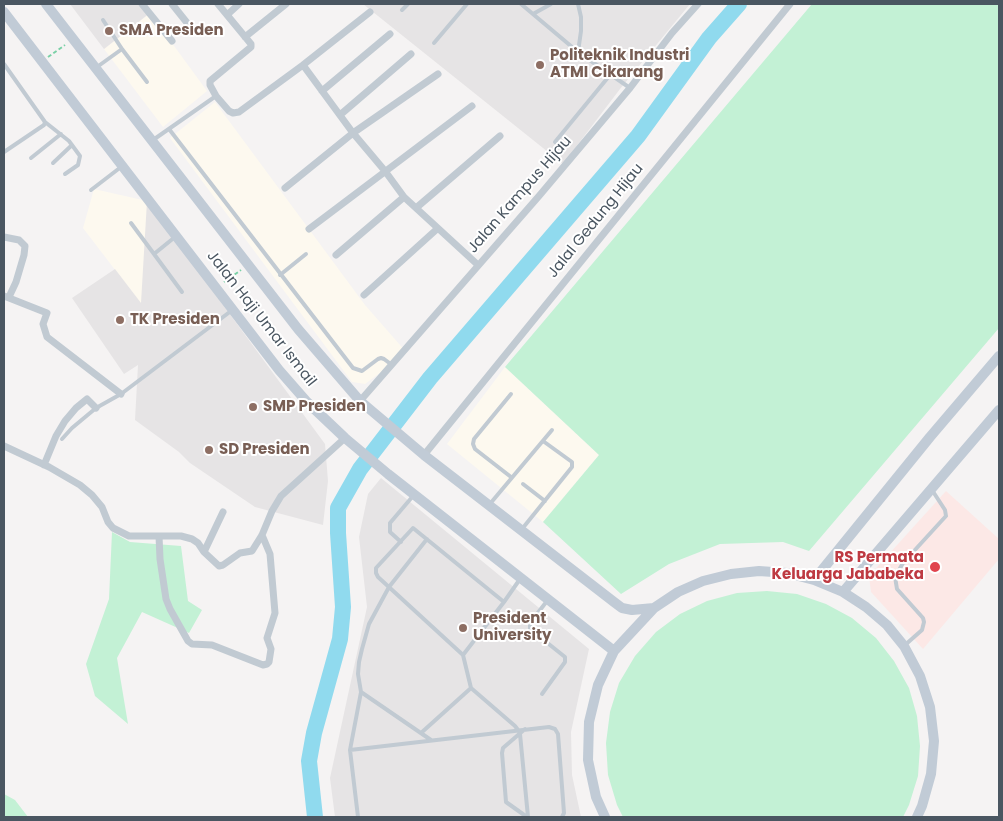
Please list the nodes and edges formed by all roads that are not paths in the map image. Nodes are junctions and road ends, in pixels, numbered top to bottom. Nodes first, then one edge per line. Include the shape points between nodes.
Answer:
1 (46, 4) edge
2 (142, 4) edge
3 (172, 4) edge
4 (218, 4) edge
5 (239, 4) edge
6 (286, 4) edge
7 (408, 4) edge
8 (466, 4) edge
9 (521, 4) edge
10 (551, 4) edge
11 (578, 4) edge
12 (698, 4) edge
13 (790, 4) edge
14 (402, 10) dead end
15 (370, 12) dead end
16 (533, 14) junction
17 (5, 15) edge
18 (226, 15) junction
19 (102, 20) dead end
20 (192, 29) dead end
21 (390, 34) dead end
22 (245, 37) junction
23 (172, 41) dead end
24 (434, 42) dead end
25 (122, 48) junction
26 (578, 52) junction
27 (411, 54) dead end
28 (4, 64) edge
29 (303, 65) junction
30 (96, 68) junction
31 (438, 74) dead end
32 (610, 75) junction
33 (147, 82) dead end
34 (630, 88) junction
35 (322, 91) junction
36 (216, 96) junction
37 (472, 106) dead end
38 (340, 115) junction
39 (45, 122) junction
40 (169, 129) junction
41 (353, 133) junction
42 (61, 134) junction
43 (500, 136) dead end
44 (153, 140) junction
45 (554, 142) dead end
46 (72, 145) junction
47 (4, 152) edge
48 (31, 158) dead end
49 (53, 163) dead end
50 (123, 165) junction
51 (385, 171) junction
52 (65, 174) dead end
53 (285, 188) dead end
54 (91, 190) dead end
55 (404, 197) junction
56 (416, 208) junction
57 (131, 223) dead end
58 (309, 229) dead end
59 (437, 229) junction
60 (177, 236) junction
61 (4, 237) edge
62 (154, 254) junction
63 (306, 254) dead end
64 (336, 255) dead end
65 (478, 265) junction
66 (280, 275) junction
67 (182, 292) dead end
68 (364, 295) dead end
69 (6, 296) edge
70 (233, 310) junction
71 (999, 356) edge
72 (392, 365) junction
73 (121, 394) junction
74 (511, 394) dead end
75 (360, 401) junction
76 (96, 408) junction
77 (999, 410) edge
78 (552, 430) dead end
79 (62, 439) dead end
80 (349, 441) junction
81 (543, 441) junction
82 (4, 446) edge
83 (421, 453) junction
84 (44, 465) junction
85 (511, 477) junction
86 (523, 484) dead end
87 (931, 489) junction
88 (415, 495) junction
89 (545, 501) junction
90 (488, 505) junction
91 (223, 512) dead end
92 (521, 530) junction
93 (262, 535) junction
94 (159, 536) junction
95 (427, 539) junction
96 (401, 542) junction
97 (204, 552) junction
98 (521, 578) junction
99 (814, 580) junction
100 (389, 587) junction
101 (843, 592) junction
102 (548, 599) junction
103 (504, 602) junction
104 (654, 608) junction
105 (904, 646) junction
106 (614, 651) junction
107 (463, 655) junction
108 (471, 688) junction
109 (361, 692) junction
110 (542, 694) dead end
111 (519, 732) junction
112 (421, 733) junction
113 (431, 741) junction
114 (350, 750) junction
115 (358, 817) edge
116 (528, 817) edge
117 (562, 817) edge
118 (605, 817) edge
119 (917, 817) edge

1 - 30 main road, Jalan Haji Umar Ismail
2 - 23 street
3 - 20 street
4 - 18 street
5 - 18 street
6 - 22 street
7 - 14 lane
8 - 24 lane
9 - 16 lane
10 - 16 lane
11 - 26 lane via 581,17
12 - 34 street, Jalan Kampus Hijau
13 - 83 street, Jalal Gedung Hijau
15 - 29 street
16 - 26 lane
17 - 50 main road, Jalan Haji Umar Ismail
18 - 22 street
19 - 25 lane
21 - 35 street
22 - 36 street via 251,48 210,81
25 - 30 lane
25 - 33 lane
26 - 32 lane
27 - 38 street
28 - 39 lane
29 - 35 street
29 - 36 street via 239,112 229,111
30 - 44 main road, Jalan Haji Umar Ismail
31 - 41 street
32 - 34 lane
32 - 45 lane
34 - 65 street, Jalan Kampus Hijau
35 - 38 street
36 - 40 lane
37 - 51 street
38 - 41 street
39 - 42 lane
39 - 47 lane
40 - 44 lane
40 - 66 lane
41 - 51 street
41 - 53 street
42 - 46 lane
42 - 48 lane
43 - 56 street
44 - 75 main road, Jalan Haji Umar Ismail via 298,329
46 - 49 lane
46 - 52 lane via 80,156 78,165
50 - 54 lane
50 - 60 main road, Jalan Haji Umar Ismail
51 - 55 street
51 - 58 street
55 - 56 street
55 - 64 street
56 - 59 street
57 - 62 lane
59 - 65 street
59 - 68 street
60 - 62 lane
60 - 70 main road, Jalan Haji Umar Ismail
61 - 69 street via 19,240 25,246 18,273
62 - 67 lane
63 - 66 lane
65 - 72 street, Jalan Kampus Hijau
66 - 72 lane via 353,368 362,372 378,359
69 - 73 street via 47,313 43,324 47,337
70 - 73 lane
70 - 80 main road, Jalan Haji Umar Ismail via 294,388
71 - 99 main road
72 - 75 street, Jalan Kampus Hijau
73 - 76 lane
74 - 85 lane via 473,444
75 - 83 main road, Jalan Haji Umar Ismail
76 - 79 lane
76 - 84 street via 87,399 76,408 56,436
77 - 87 main road
78 - 81 lane
80 - 88 main road, Jalan Haji Umar Ismail
80 - 93 street via 281,496
81 - 85 lane
81 - 89 lane via 572,462
82 - 84 street
83 - 90 main road, Jalan Haji Umar Ismail
84 - 94 street via 92,495 113,528 130,536
85 - 90 lane
86 - 89 lane
87 - 101 main road
87 - 105 lane via 946,516 903,563 895,577 897,589 924,622 922,630
88 - 96 lane via 390,523 390,532
88 - 98 main road, Jalan Haji Umar Ismail
89 - 92 lane
90 - 92 main road, Jalan Haji Umar Ismail
91 - 97 street
92 - 104 main road, Jalan Haji Umar Ismail via 622,608
93 - 94 street via 270,554 275,613 267,638 271,649 269,662 263,665 212,645 188,641 166,599
93 - 97 street via 252,551 240,553 223,565 215,564
94 - 97 street via 192,539
95 - 96 lane via 413,528
95 - 100 lane
95 - 103 lane
96 - 100 lane via 376,568 376,573
98 - 102 main road, Jalan Haji Umar Ismail
98 - 103 lane
99 - 101 main road
99 - 104 main road via 787,573 731,574 678,592
100 - 107 lane
100 - 109 lane via 366,632 359,662
101 - 105 main road via 887,625
102 - 106 main road, Jalan Haji Umar Ismail
102 - 110 lane via 530,623 530,629 565,658 565,662
103 - 107 lane
104 - 106 main road
105 - 119 main road via 923,684 934,740 932,774
106 - 118 main road via 598,685 589,722 588,760 596,797
107 - 108 lane
108 - 111 lane
108 - 112 lane
109 - 112 lane
109 - 114 lane
111 - 113 lane
111 - 116 lane
111 - 116 lane via 502,750 506,799 510,806
111 - 117 lane via 549,727 558,734
112 - 113 lane
113 - 114 lane
114 - 115 lane

